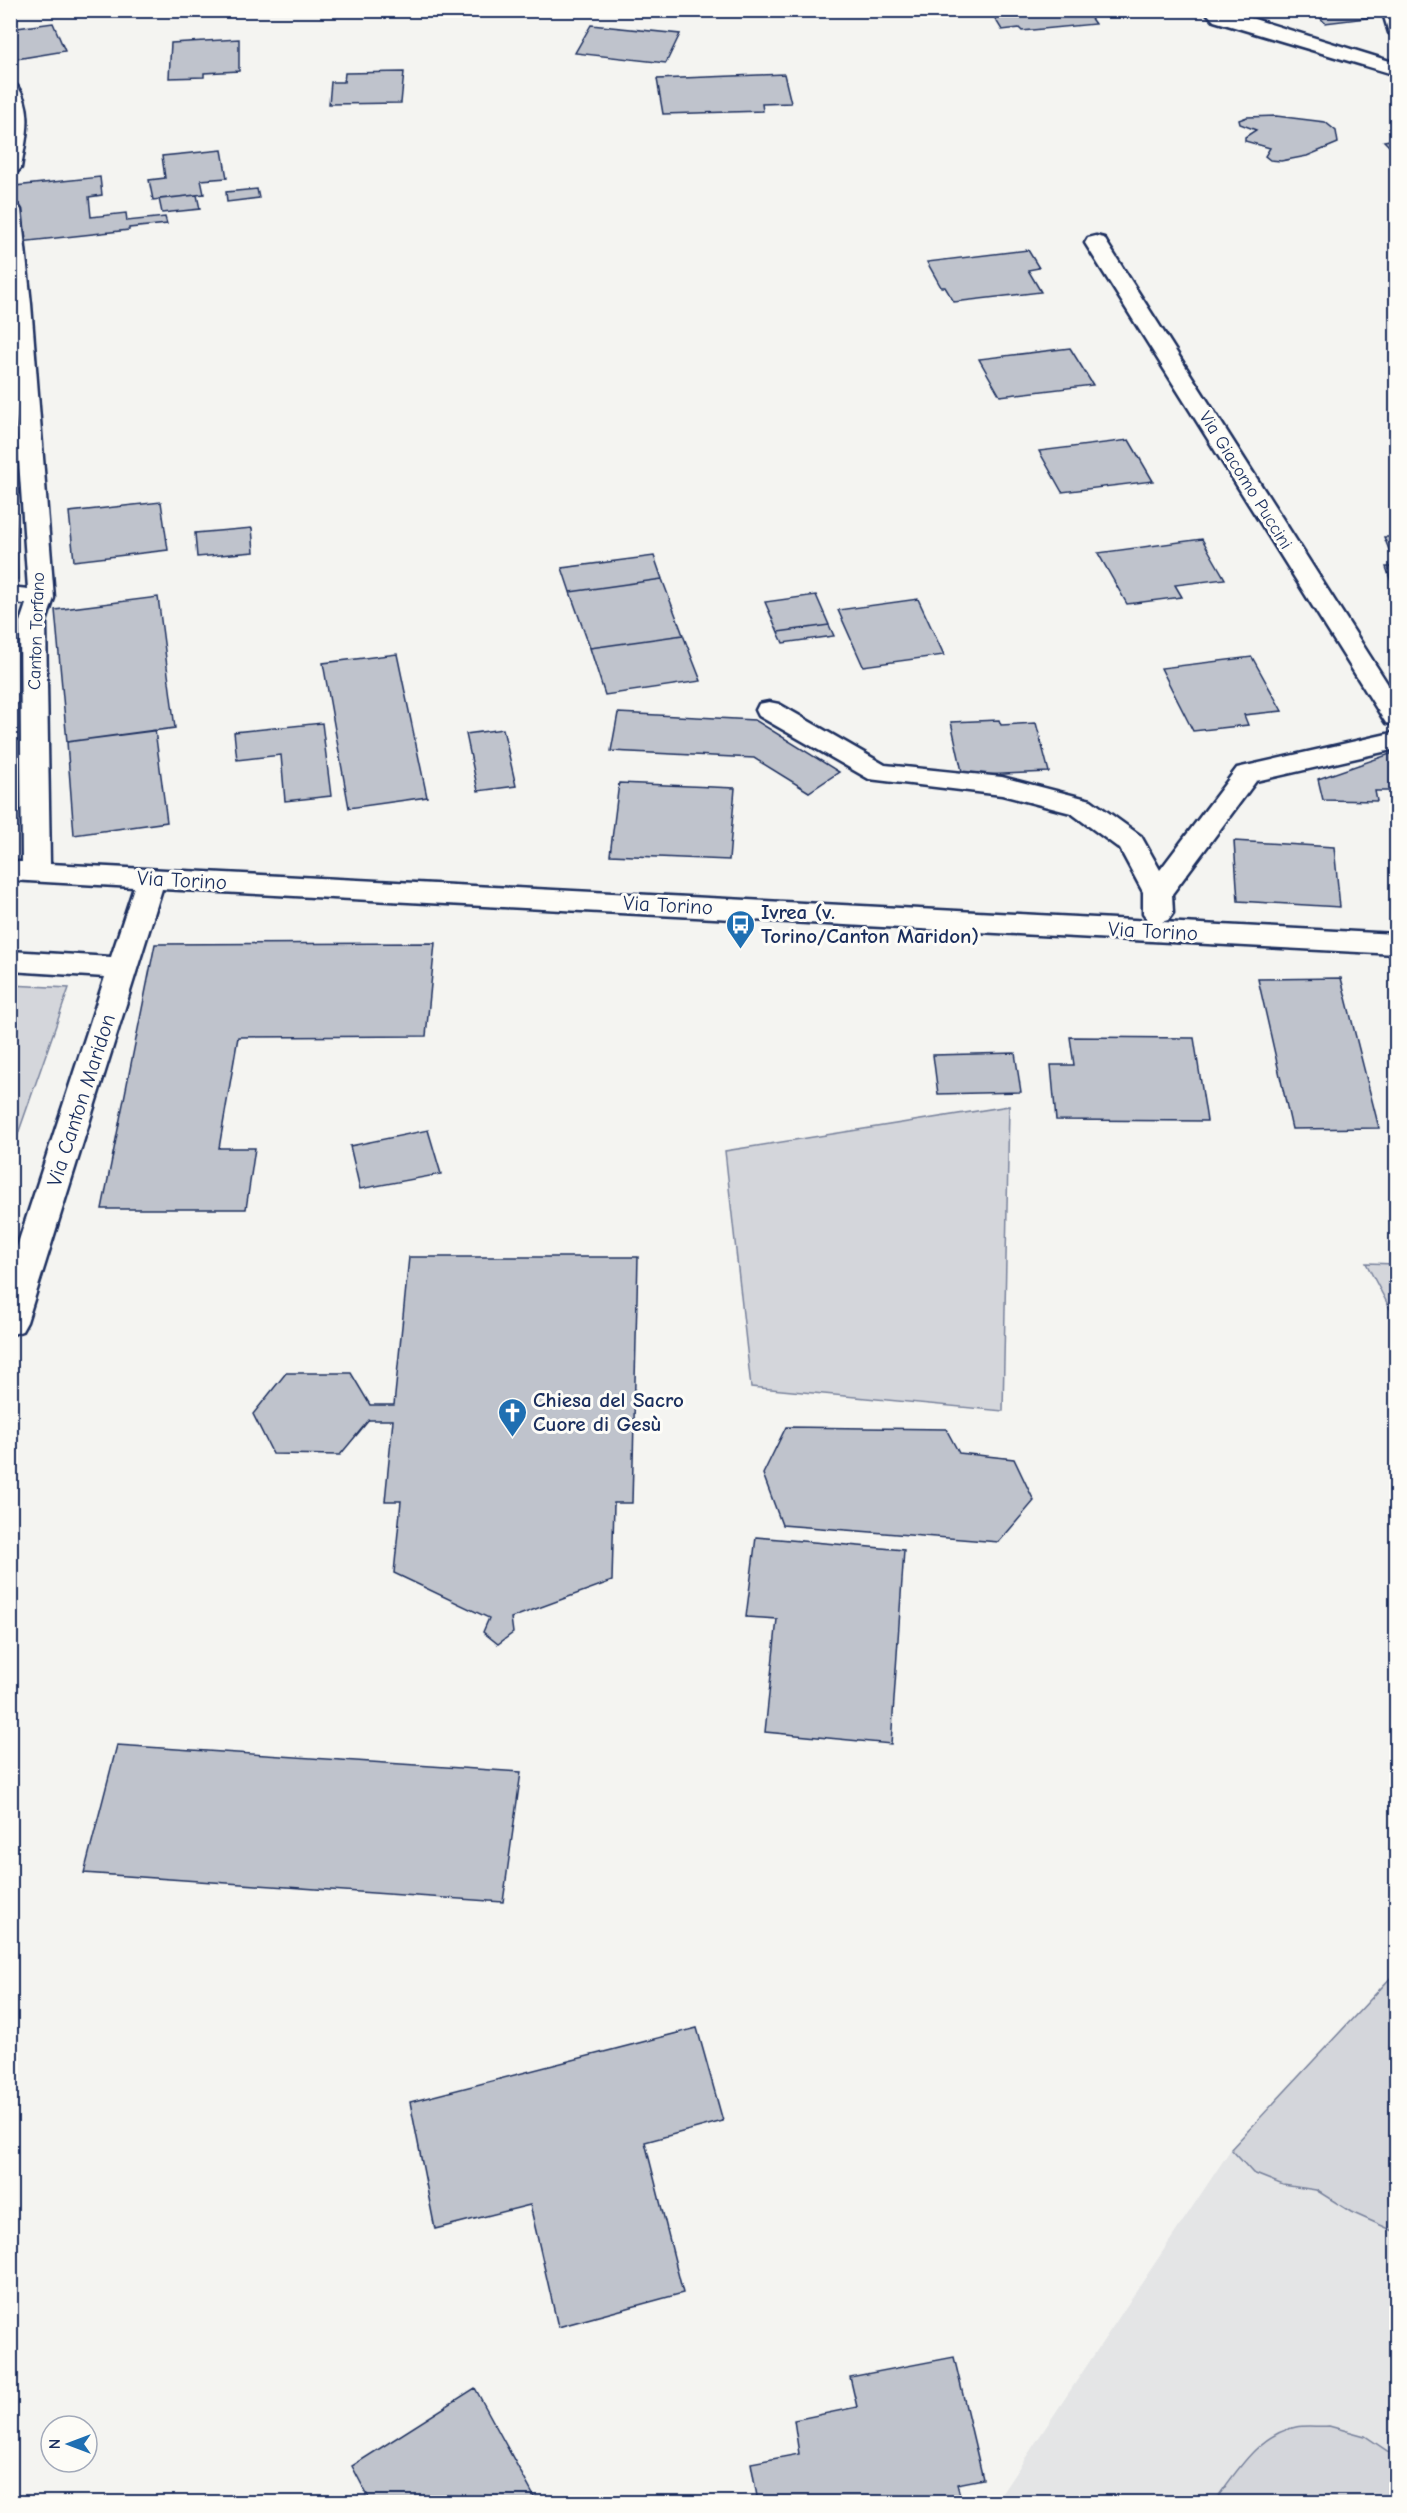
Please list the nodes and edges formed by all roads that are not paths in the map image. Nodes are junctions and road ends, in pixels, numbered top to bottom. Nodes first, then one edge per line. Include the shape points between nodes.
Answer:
1 (1213, 10) edge
2 (1392, 10) edge
3 (1396, 29) edge
4 (1396, 69) edge
5 (10, 90) edge
6 (12, 147) edge
7 (10, 168) edge
8 (10, 210) edge
9 (1096, 243) dead end
10 (10, 595) edge
11 (41, 598) junction
12 (769, 710) dead end
13 (1396, 717) edge
14 (1396, 741) edge
15 (23, 872) edge
16 (152, 878) junction
17 (1157, 892) junction
18 (1160, 932) junction
19 (1396, 944) edge
20 (10, 961) edge
21 (124, 968) junction
22 (10, 1322) edge

1 - 4 street via 1221,17
2 - 3 street
5 - 6 street via 19,114
6 - 7 street
8 - 11 street, Canton Torfano
9 - 13 street, Via Giacomo Puccini
10 - 11 street
11 - 15 street, Canton Torfano via 33,622
12 - 17 street via 879,773 1002,786 1081,806 1131,843
14 - 17 street via 1248,774
15 - 16 street, Via Torino
16 - 18 street, Via Torino
16 - 21 street, Via Canton Maridon
17 - 18 street
18 - 19 street, Via Torino
20 - 21 street
21 - 22 street, Via Canton Maridon

